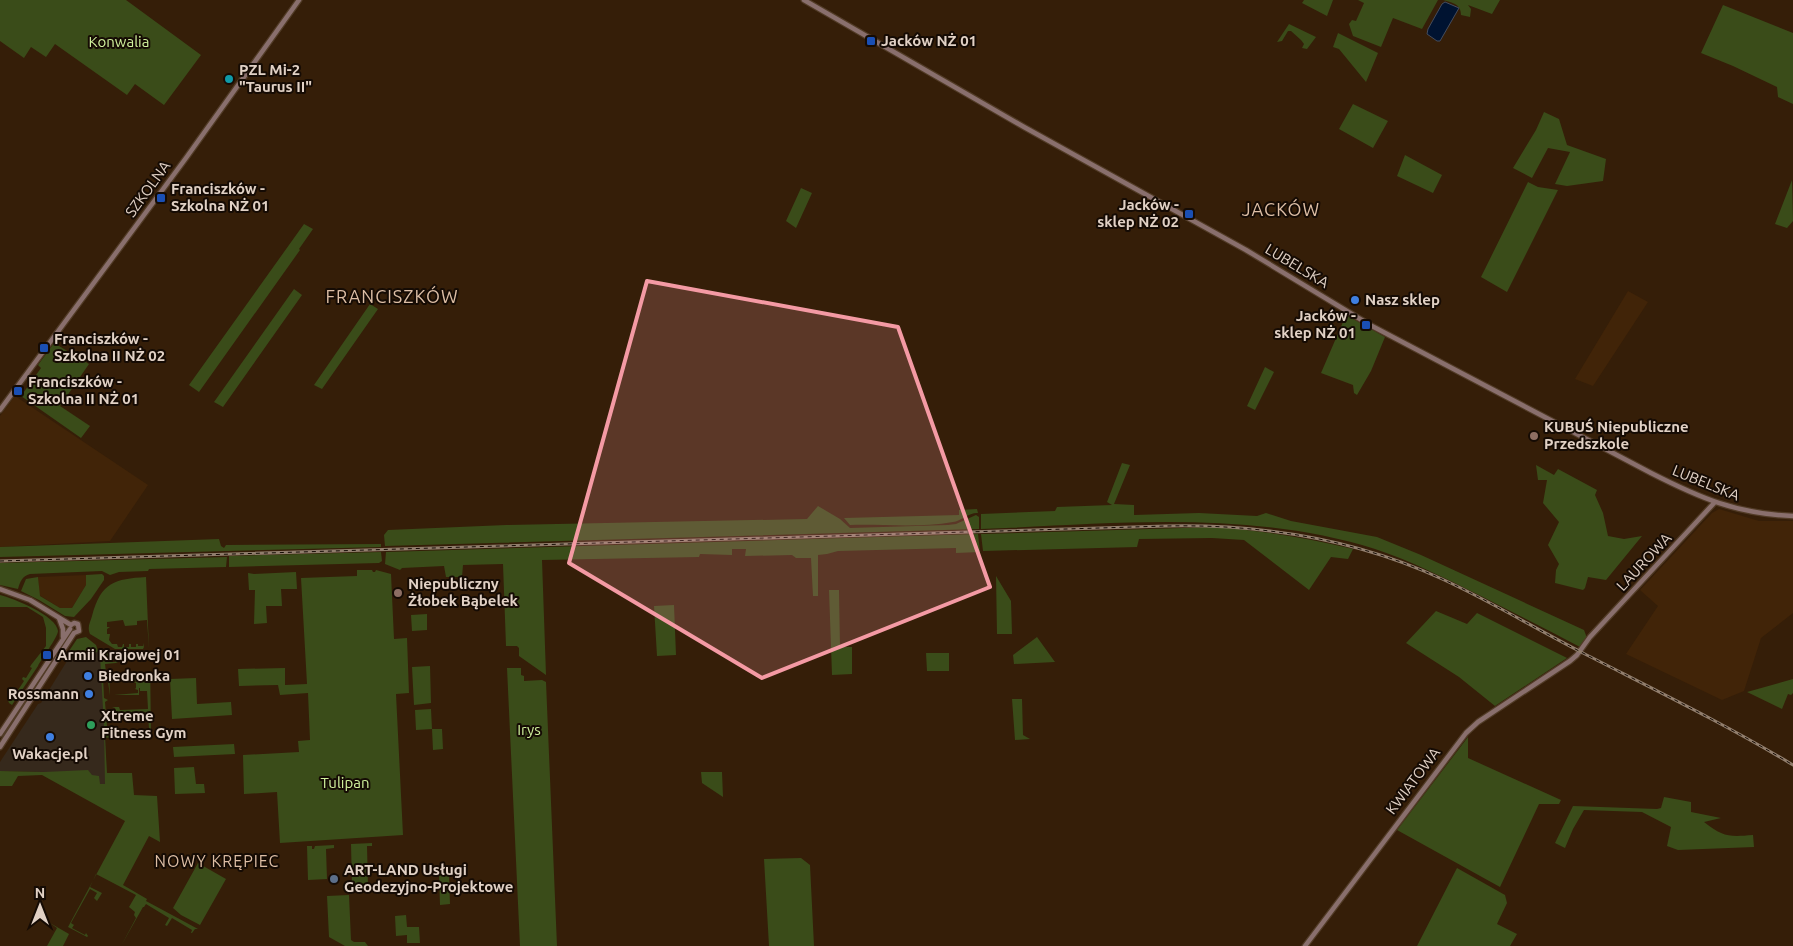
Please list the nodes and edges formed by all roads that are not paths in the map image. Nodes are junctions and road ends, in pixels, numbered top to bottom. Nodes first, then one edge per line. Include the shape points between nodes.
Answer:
1 (299, 0) edge
2 (804, 0) edge
3 (0, 410) edge
4 (1715, 502) junction
5 (1793, 516) edge
6 (0, 589) edge
7 (58, 617) junction
8 (70, 627) junction
9 (74, 633) junction
10 (63, 638) junction
11 (1570, 661) joint
12 (0, 734) edge
13 (0, 747) edge
14 (1305, 946) edge

1 - 3 street, SZKOLNA
2 - 4 street, LUBELSKA via 1235,244 1370,325 1651,473
4 - 5 street, LUBELSKA via 1752,512
4 - 11 street, LAUROWA
6 - 7 street via 30,600
7 - 8 street
7 - 10 street
8 - 9 street
8 - 9 street via 75,623 79,626 79,631
8 - 10 street
9 - 13 street
10 - 12 street
11 - 14 street, KWIATOWA via 1466,733

